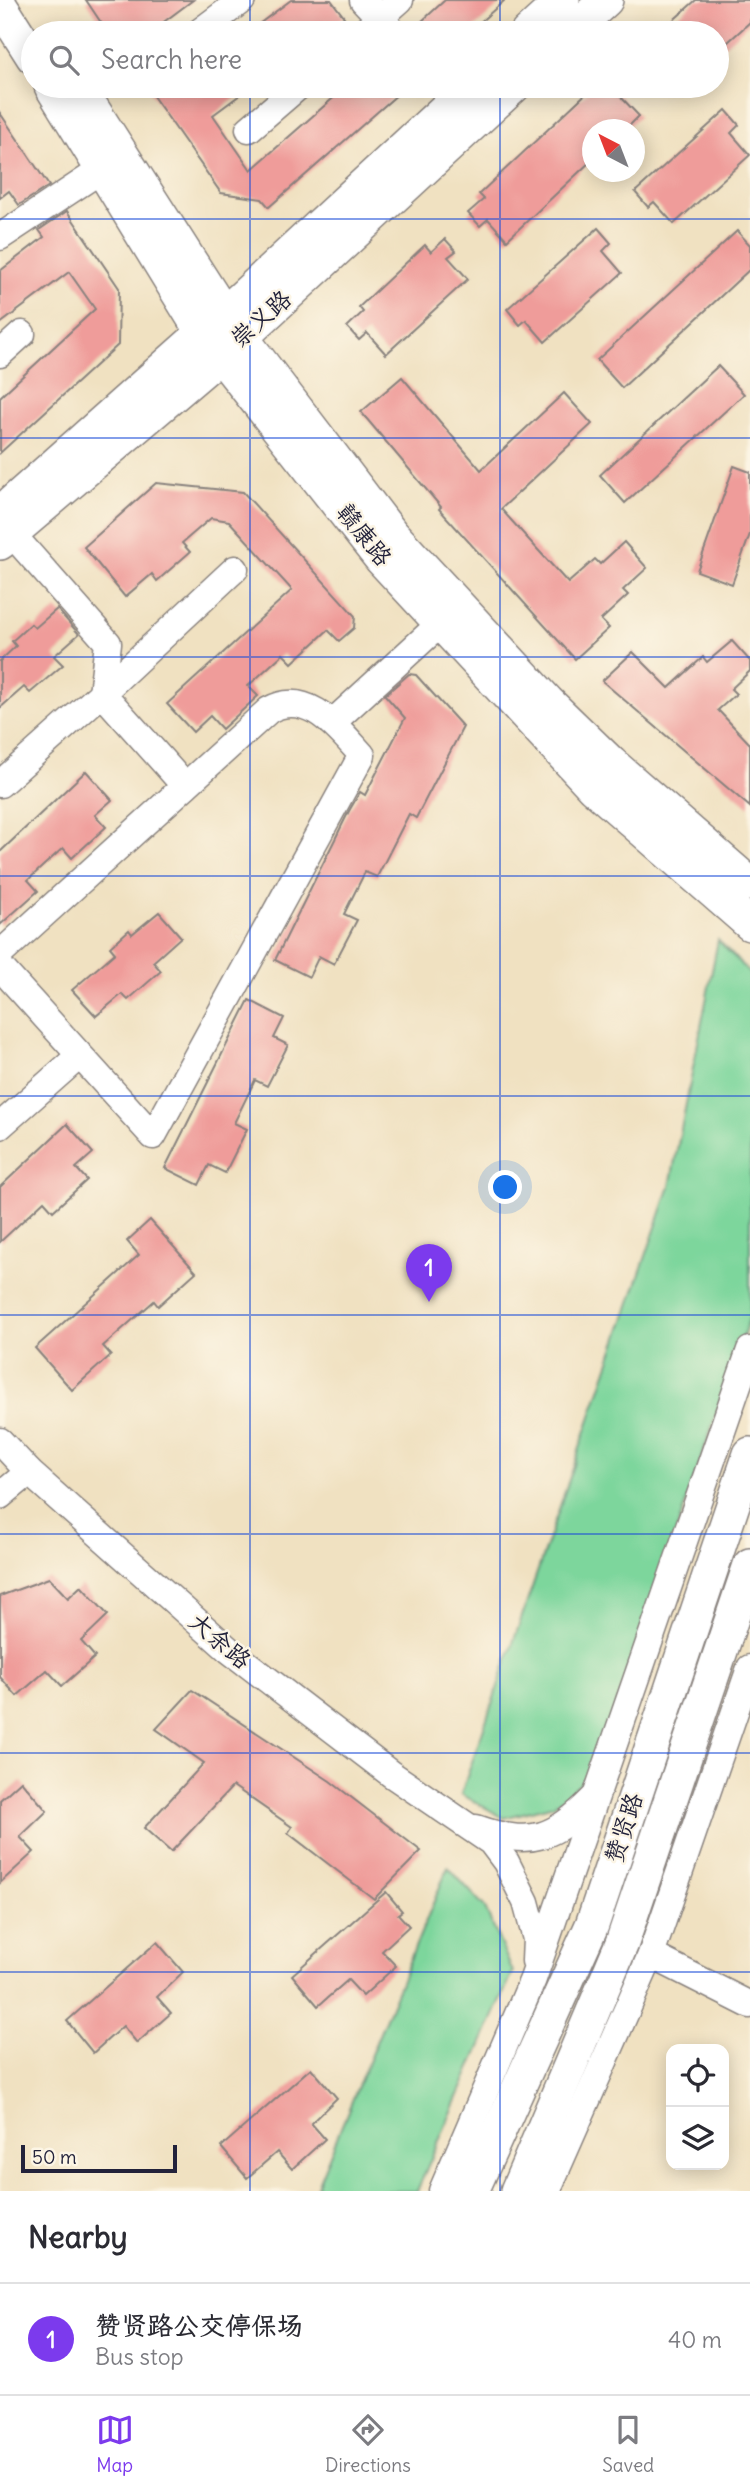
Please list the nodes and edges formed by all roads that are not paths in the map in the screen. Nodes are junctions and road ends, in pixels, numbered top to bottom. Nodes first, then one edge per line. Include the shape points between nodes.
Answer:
1 (21, 0) edge
2 (242, 0) edge
3 (400, 0) edge
4 (563, 0) edge
5 (606, 0) edge
6 (0, 5) edge
7 (35, 21) edge
8 (214, 21) edge
9 (375, 21) edge
10 (540, 21) edge
11 (583, 21) edge
12 (21, 38) edge
13 (59, 98) edge
14 (85, 98) edge
15 (285, 98) edge
16 (448, 98) edge
17 (500, 98) edge
18 (249, 129) dead end
19 (104, 168) junction
20 (0, 237) edge
21 (22, 334) dead end
22 (222, 334) junction
23 (0, 354) edge
24 (4, 530) edge
25 (235, 569) dead end
26 (441, 623) junction
27 (102, 693) junction
28 (332, 723) junction
29 (0, 783) edge
30 (185, 786) junction
31 (750, 884) edge
32 (748, 924) edge
33 (0, 954) edge
34 (0, 967) edge
35 (79, 1056) junction
36 (0, 1126) edge
37 (750, 1350) edge
38 (0, 1441) edge
39 (750, 1454) edge
40 (29, 1472) junction
41 (0, 1496) edge
42 (750, 1565) edge
43 (750, 1668) edge
44 (674, 1684) junction
45 (698, 1721) junction
46 (602, 1784) junction
47 (700, 1810) junction
48 (458, 1821) junction
49 (651, 1955) junction
50 (533, 1979) junction
51 (750, 2006) edge
52 (609, 2051) junction
53 (526, 2073) junction
54 (545, 2126) junction
55 (442, 2191) edge
56 (472, 2191) edge
57 (517, 2191) edge
58 (547, 2191) edge

1 - 7 main road
2 - 8 street
3 - 9 street
4 - 10 main road
5 - 11 main road
6 - 12 main road
13 - 19 main road, 赣康路
14 - 22 main road, 赣康路
15 - 18 street
16 - 22 main road, 崇义路
17 - 22 main road, 崇义路
19 - 20 street
19 - 22 main road, 赣康路
21 - 23 street
22 - 24 main road, 崇义路
22 - 26 main road, 赣康路 via 381,559
22 - 31 main road, 赣康路 via 392,534 539,692 611,763
24 - 27 street via 108,643
25 - 27 street
26 - 28 street
26 - 32 main road, 赣康路 via 593,787
27 - 29 street
27 - 30 street
28 - 30 street via 304,706 277,706
28 - 35 street via 362,755 153,1136
30 - 33 street
34 - 35 street
35 - 36 street
37 - 46 street
38 - 40 street, 大余路
39 - 44 main road, 赞贤路
40 - 41 street
40 - 48 street, 大余路 via 229,1650
42 - 45 main road, 赞贤路
43 - 47 street
44 - 46 street via 636,1726
44 - 53 main road, 赞贤路 via 592,1925
45 - 47 street
45 - 54 main road, 赞贤路 via 622,1944
46 - 48 street via 570,1822 544,1835 500,1836
46 - 50 street
47 - 49 street
48 - 50 street via 491,1842 518,1884 536,1939
49 - 51 street
49 - 52 street
50 - 53 street
50 - 55 street
52 - 54 street
52 - 58 street
53 - 56 main road, 赞贤路
54 - 57 main road, 赞贤路

